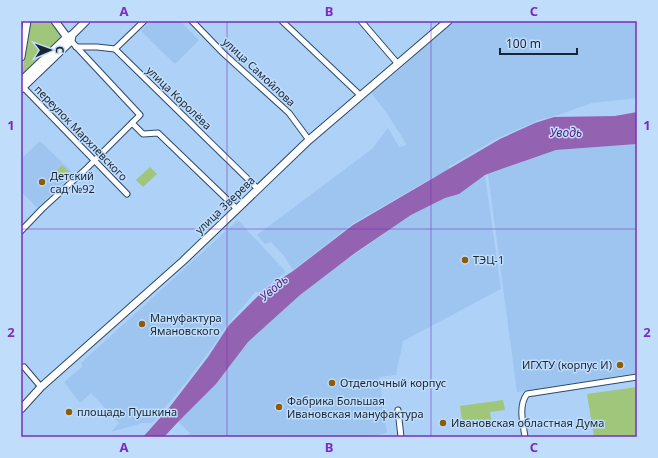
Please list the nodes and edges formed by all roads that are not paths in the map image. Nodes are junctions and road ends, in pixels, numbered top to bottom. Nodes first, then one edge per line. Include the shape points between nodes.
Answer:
1 (27, 21) edge
2 (55, 21) edge
3 (86, 21) edge
4 (144, 21) edge
5 (192, 21) edge
6 (282, 21) edge
7 (361, 21) edge
8 (448, 21) edge
9 (71, 40) junction
10 (115, 49) junction
11 (21, 57) edge
12 (398, 64) junction
13 (21, 86) edge
14 (361, 96) junction
15 (132, 123) junction
16 (309, 140) junction
17 (94, 161) junction
18 (258, 189) junction
19 (127, 194) dead end
20 (237, 209) junction
21 (21, 231) edge
22 (24, 367) dead end
23 (637, 377) edge
24 (41, 387) junction
25 (21, 409) edge
26 (398, 410) dead end
27 (401, 437) edge
28 (525, 437) edge

1 - 11 street
2 - 9 street
3 - 9 street
4 - 10 street
5 - 16 street, улица Самойлова via 288,113
6 - 14 street
7 - 12 street
8 - 12 street, улица Зверева
9 - 10 street
9 - 13 street
9 - 15 street via 140,115
10 - 18 street, улица Королёва
12 - 14 street, улица Зверева
13 - 17 street, переулок Мархлевского
14 - 16 street, улица Зверева
15 - 17 street
15 - 20 street via 143,134 158,133
16 - 18 street, улица Зверева
17 - 19 street, переулок Мархлевского
17 - 21 street
18 - 20 street, улица Зверева
20 - 24 street, улица Зверева via 183,261
22 - 24 street
23 - 28 street via 527,394 522,407
24 - 25 street, улица Зверева
26 - 27 street

